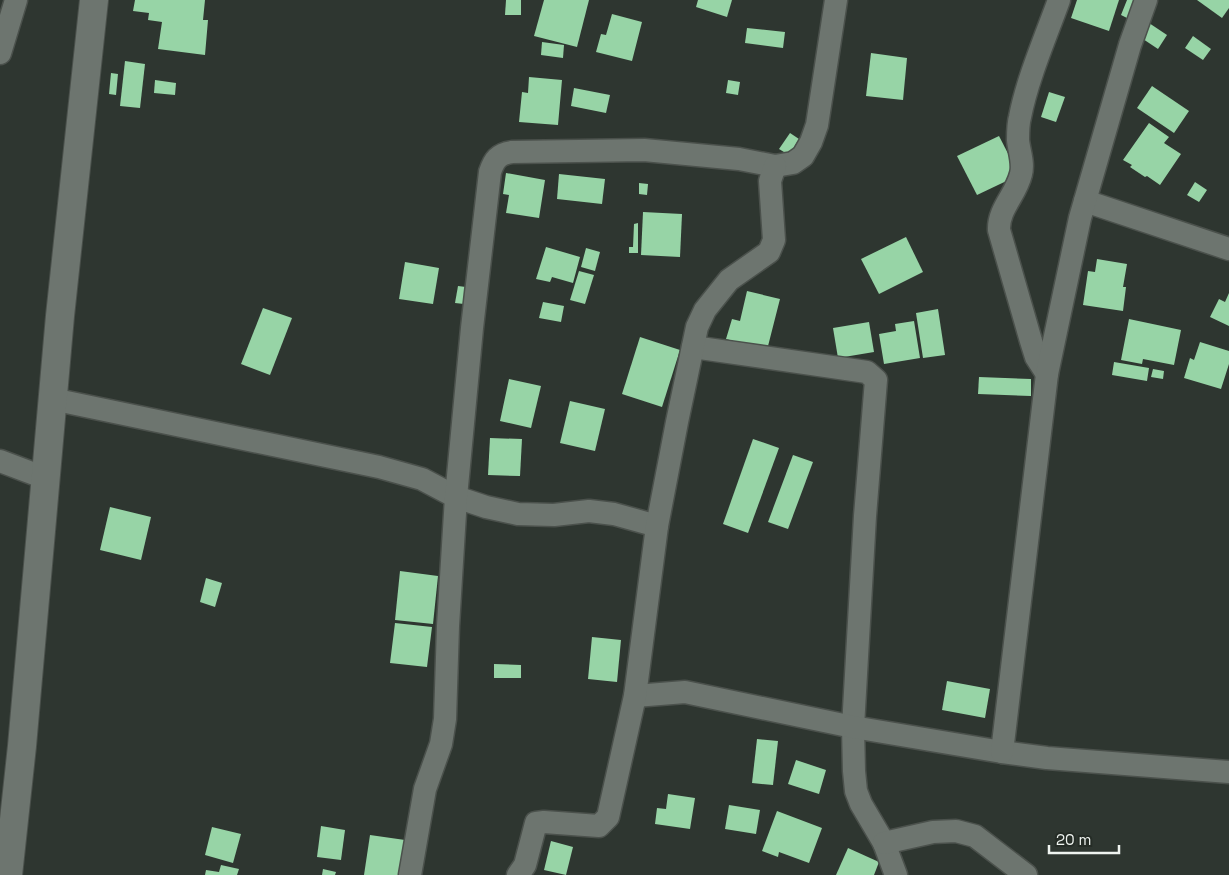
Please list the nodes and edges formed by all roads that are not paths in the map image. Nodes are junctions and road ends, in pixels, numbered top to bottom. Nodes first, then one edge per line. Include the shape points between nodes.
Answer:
1 (16, 0) edge
2 (94, 0) edge
3 (836, 0) edge
4 (1059, 0) edge
5 (1146, 0) edge
6 (0, 53) edge
7 (775, 166) junction
8 (1085, 201) junction
9 (1229, 249) edge
10 (693, 347) junction
11 (1047, 374) junction
12 (52, 400) junction
13 (0, 461) edge
14 (45, 478) junction
15 (456, 497) junction
16 (657, 526) junction
17 (635, 696) junction
18 (853, 727) junction
19 (1002, 752) junction
20 (1229, 772) edge
21 (884, 843) junction
22 (8, 875) edge
23 (410, 875) edge
24 (518, 875) edge
25 (896, 875) edge
26 (1026, 875) edge

1 - 6 street
2 - 12 street
3 - 7 street via 817,125 811,142 803,156 793,163
4 - 11 street via 1019,118 1021,174 998,221 1036,357
5 - 8 street via 1130,44
7 - 10 street via 770,181 774,240 769,252 729,280 713,297 697,327
7 - 15 street via 739,159 644,150 512,152 496,157 490,172
8 - 9 street
8 - 11 street
10 - 16 street
10 - 18 street via 867,372 876,380
11 - 19 street
12 - 14 street
12 - 15 street via 379,467 422,479
13 - 14 street
14 - 22 street
15 - 16 street via 518,514 554,515 589,511
15 - 23 street via 445,719 441,744 422,805
16 - 17 street
17 - 18 street via 685,692
17 - 24 street via 608,817 599,826 536,823 525,865
18 - 19 street
18 - 21 street via 856,791
19 - 20 street
21 - 25 street
21 - 26 street via 933,832 956,831 975,836

